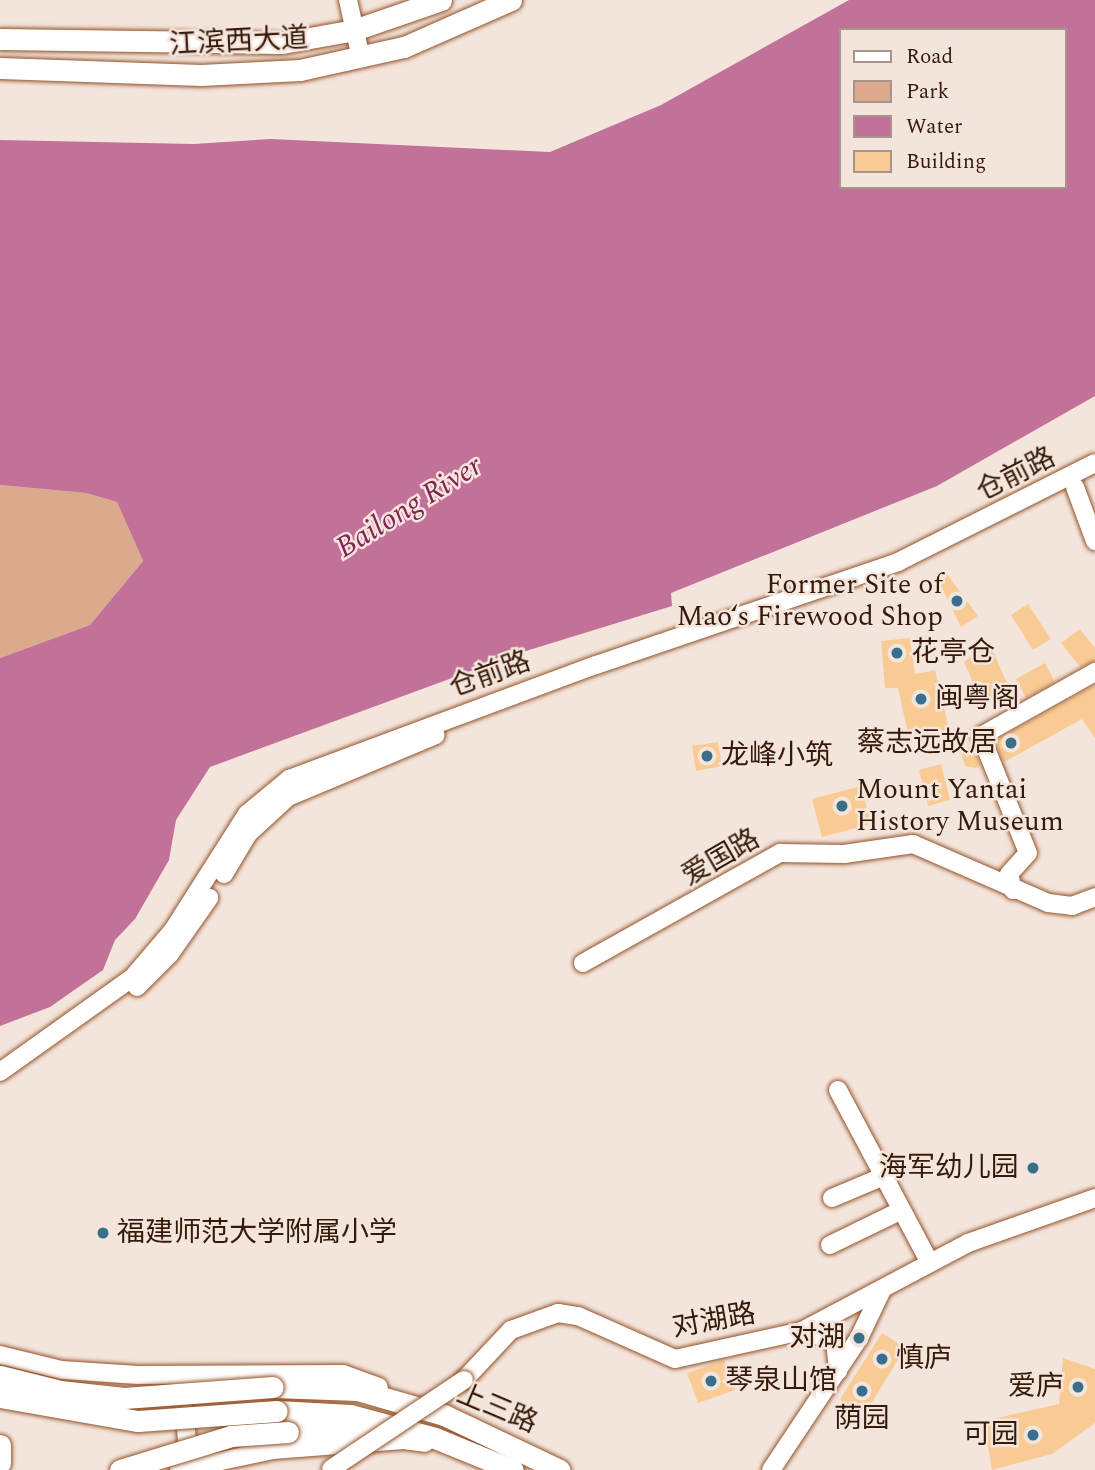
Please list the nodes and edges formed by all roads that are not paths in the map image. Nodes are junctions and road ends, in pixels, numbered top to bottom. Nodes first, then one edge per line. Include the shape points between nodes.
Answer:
1 (348, 0) edge
2 (441, 0) edge
3 (512, 0) edge
4 (354, 30) junction
5 (0, 39) edge
6 (361, 58) junction
7 (0, 68) edge
8 (1095, 463) edge
9 (1095, 477) edge
10 (1075, 487) junction
11 (1095, 541) edge
12 (1095, 672) edge
13 (1013, 890) junction
14 (1095, 897) edge
15 (583, 963) dead end
16 (0, 1072) edge
17 (0, 1084) edge
18 (838, 1090) dead end
19 (882, 1177) junction
20 (832, 1198) dead end
21 (1095, 1198) edge
22 (900, 1211) junction
23 (830, 1245) dead end
24 (929, 1261) junction
25 (882, 1290) junction
26 (802, 1331) junction
27 (0, 1356) edge
28 (838, 1372) junction
29 (0, 1376) edge
30 (180, 1376) junction
31 (0, 1389) edge
32 (0, 1396) edge
33 (275, 1400) junction
34 (444, 1415) junction
35 (389, 1426) junction
36 (0, 1445) edge
37 (471, 1451) junction
38 (0, 1463) edge
39 (184, 1468) edge
40 (120, 1470) edge
41 (330, 1470) edge
42 (513, 1470) edge
43 (561, 1470) edge
44 (771, 1470) edge

1 - 4 street
2 - 4 main road, 江滨西大道
3 - 6 main road, 江滨西大道 via 429,38
4 - 5 main road, 江滨西大道 via 256,44
4 - 6 street
6 - 7 main road, 江滨西大道 via 246,75
8 - 16 street, 仓前路 via 898,562 570,674 289,779 242,821 173,930 133,977
9 - 10 street, 仓前路
10 - 11 street
10 - 17 street, 仓前路 via 893,572 599,673 299,790 268,810 248,834 189,930 152,975
12 - 13 street via 981,736 1028,853 1009,874
13 - 14 street, 爱国路 via 1061,906
13 - 15 street, 爱国路 via 912,844 844,854 780,853
18 - 19 street
19 - 20 street
19 - 22 street
21 - 24 street, 对湖路
22 - 23 street
22 - 24 street
24 - 25 street, 对湖路
25 - 26 street, 对湖路
25 - 28 street
26 - 28 street via 835,1340
26 - 41 street, 对湖路, bridge via 674,1359 578,1316 558,1313 511,1330 464,1380
27 - 30 street via 61,1370
28 - 44 street
29 - 33 main road, bridge via 60,1391 124,1398
30 - 34 street via 343,1374
30 - 39 street
31 - 33 main road, bridge via 49,1401 138,1410
32 - 33 main road, bridge via 32,1406 138,1421
33 - 34 main road, 上三路 via 357,1390
33 - 35 main road, 上三路
34 - 43 main road, 上三路
35 - 37 main road, 上三路
35 - 40 main road, bridge via 231,1436
36 - 38 main road
37 - 39 street via 404,1440 368,1441 272,1450
37 - 42 main road, 上三路

